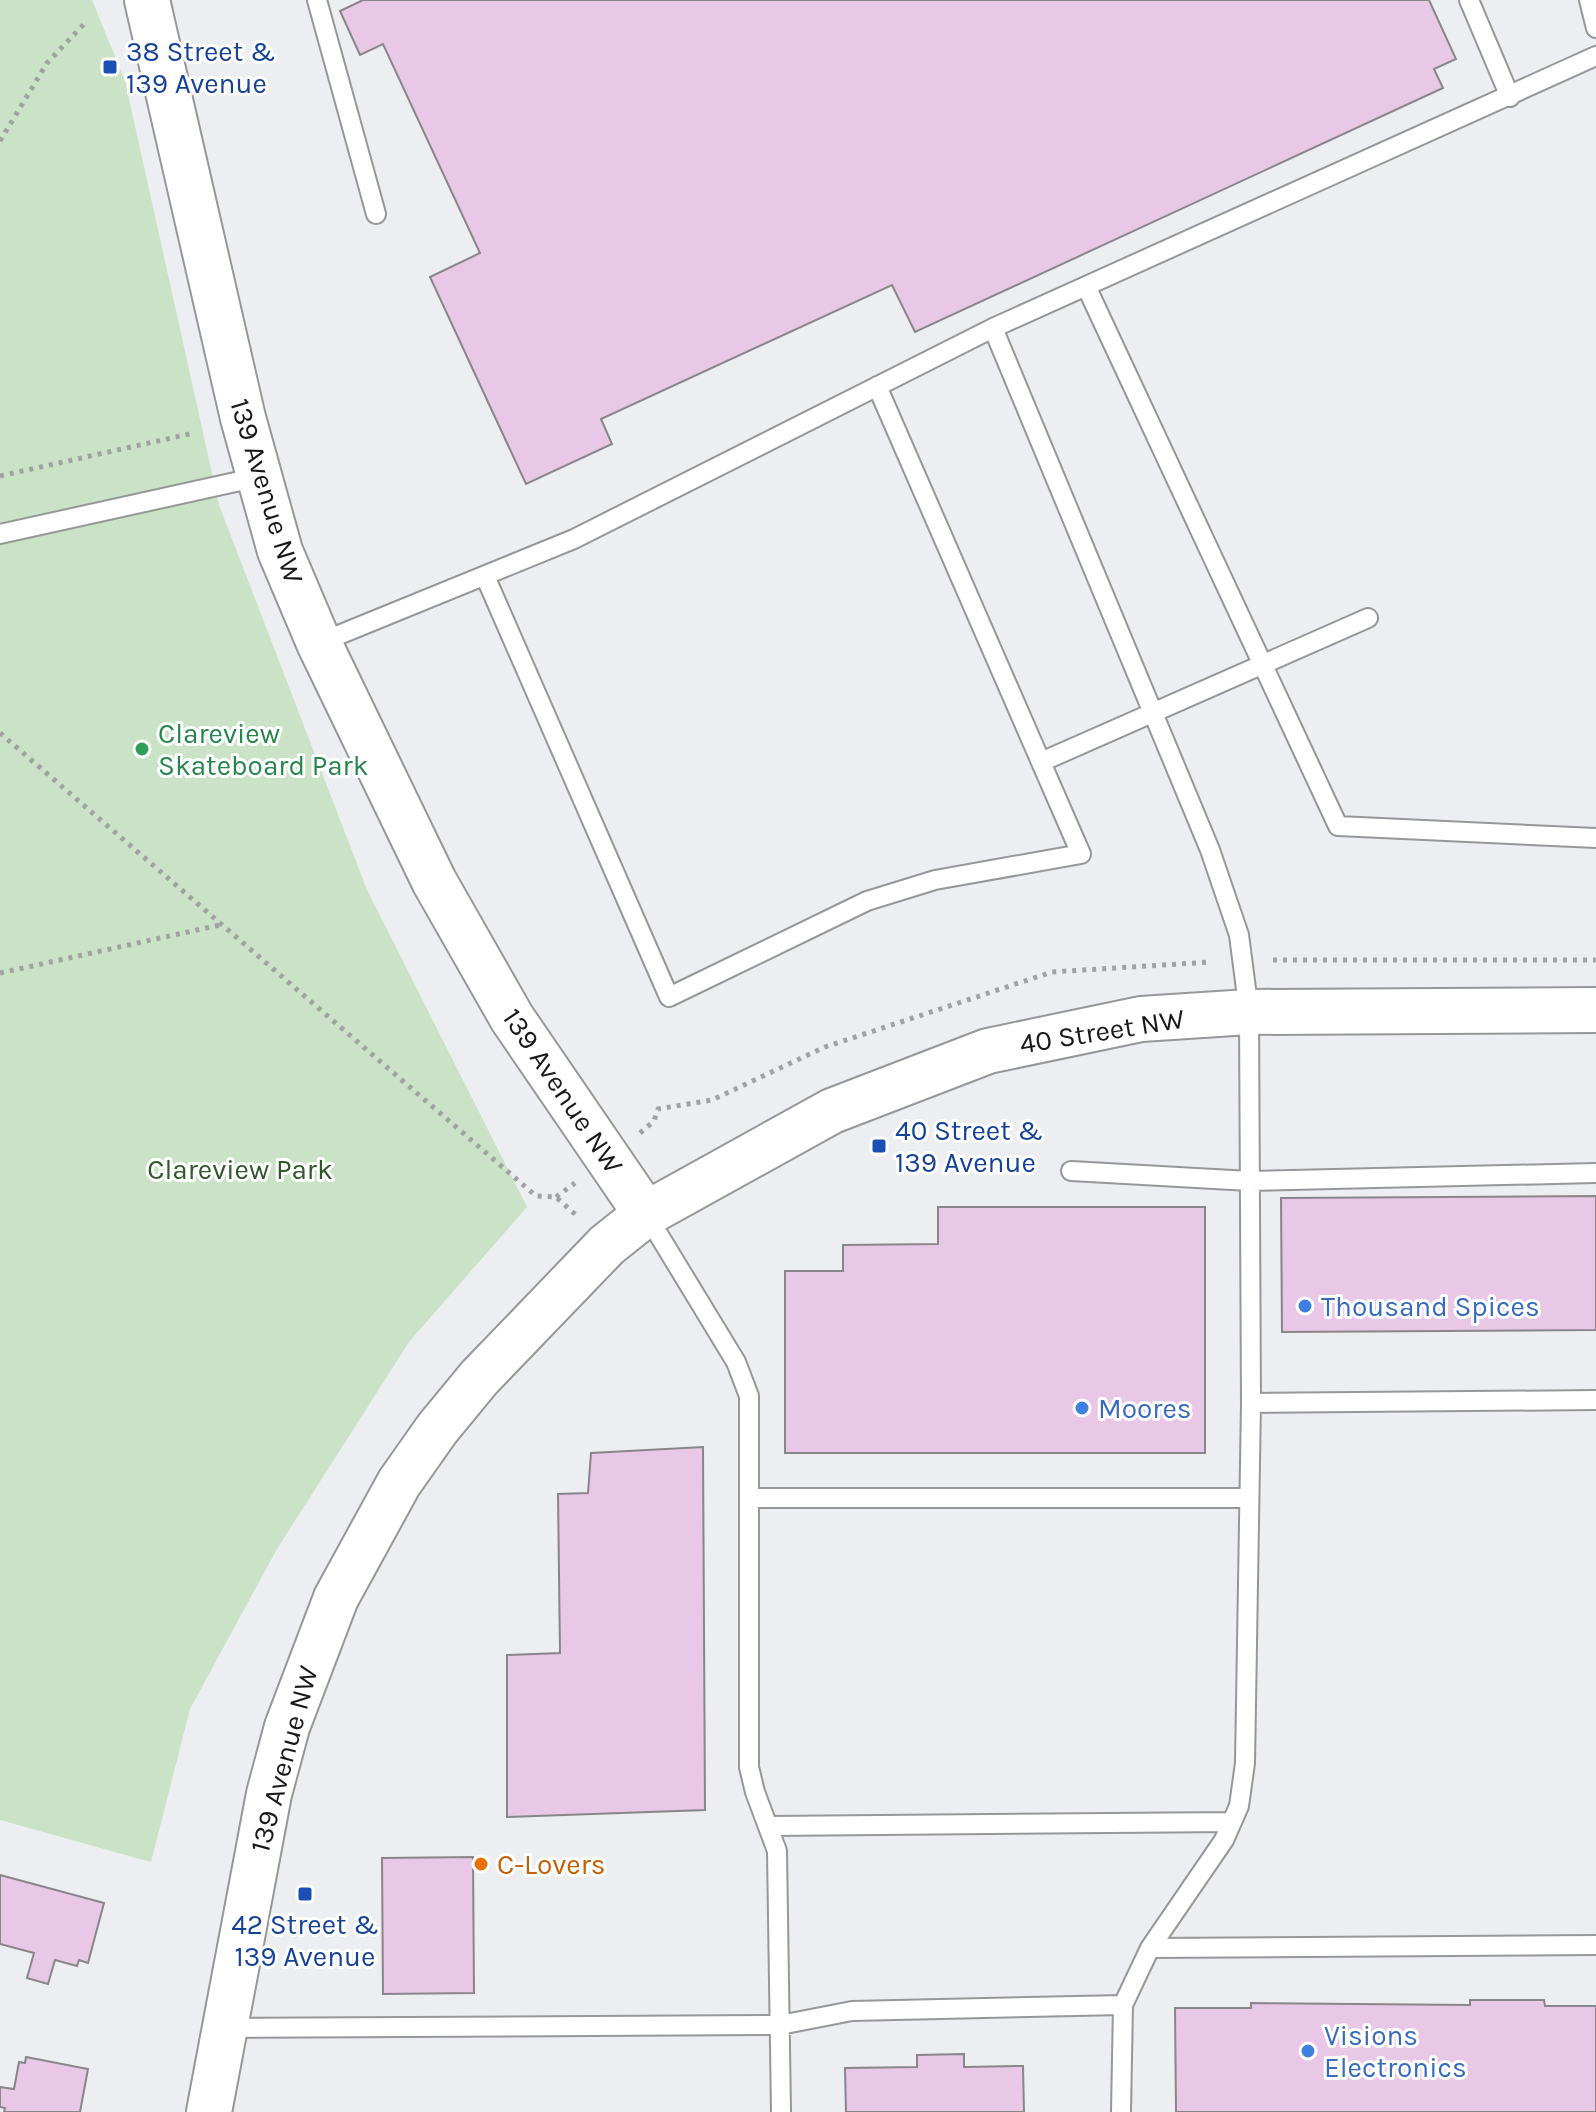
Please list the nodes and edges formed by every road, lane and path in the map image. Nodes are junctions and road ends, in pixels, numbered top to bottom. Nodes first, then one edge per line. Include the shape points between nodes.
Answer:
1 (147, 0) edge
2 (317, 0) edge
3 (1469, 0) edge
4 (1589, 0) edge
5 (84, 24) dead end
6 (1596, 28) edge
7 (1596, 56) edge
8 (1510, 97) junction
9 (0, 141) edge
10 (376, 214) dead end
11 (1086, 286) junction
12 (993, 328) junction
13 (877, 386) junction
14 (194, 433) dead end
15 (0, 476) edge
16 (258, 477) junction
17 (0, 534) edge
18 (485, 576) junction
19 (1368, 618) dead end
20 (319, 643) junction
21 (1262, 665) junction
22 (1153, 713) junction
23 (0, 733) edge
24 (1041, 762) junction
25 (1596, 838) edge
26 (221, 925) junction
27 (0, 973) edge
28 (1596, 1010) edge
29 (1249, 1012) junction
30 (1071, 1171) dead end
31 (1596, 1173) edge
32 (1250, 1181) junction
33 (646, 1214) junction
34 (607, 1245) junction
35 (1596, 1400) edge
36 (1251, 1403) junction
37 (750, 1498) junction
38 (1249, 1498) junction
39 (1232, 1822) junction
40 (770, 1826) junction
41 (1596, 1945) edge
42 (1150, 1948) junction
43 (1123, 2005) junction
44 (780, 2025) junction
45 (224, 2028) junction
46 (209, 2112) edge
47 (781, 2112) edge
48 (1121, 2112) edge

1 - 16 street, 139 Avenue NW
2 - 10 lane
3 - 8 lane
4 - 6 lane
5 - 9 path via 47,63
7 - 8 lane
8 - 11 lane
11 - 12 lane
11 - 21 lane
12 - 13 lane
12 - 22 lane
13 - 18 lane via 574,539
13 - 24 lane
14 - 15 path
16 - 17 lane
16 - 20 street, 139 Avenue NW via 280,551
18 - 20 lane
18 - 24 lane via 669,997 867,901 935,880 1081,854
19 - 21 lane
20 - 33 street, 139 Avenue NW via 434,881 512,1018
21 - 22 lane
21 - 25 lane via 1338,826
22 - 24 lane
22 - 29 lane via 1239,935
23 - 26 path
26 - 27 path
26 - 34 path via 536,1196 556,1197
28 - 29 street, 40 Street NW
29 - 32 lane
29 - 33 street, 40 Street NW via 1141,1019 988,1051 832,1111
30 - 32 lane
31 - 32 lane
32 - 36 lane
33 - 34 street, 139 Avenue NW
33 - 37 lane via 744,1377
34 - 45 street, 139 Avenue NW via 437,1429 399,1483 336,1598 283,1740
35 - 36 lane
36 - 38 lane
37 - 38 lane
37 - 40 lane via 749,1767
38 - 39 lane via 1245,1763
39 - 40 lane
39 - 42 lane
40 - 44 lane via 777,1851
41 - 42 lane
42 - 43 lane
43 - 44 lane via 852,2011
43 - 48 lane
44 - 45 lane
44 - 47 lane
45 - 46 street, 139 Avenue NW

